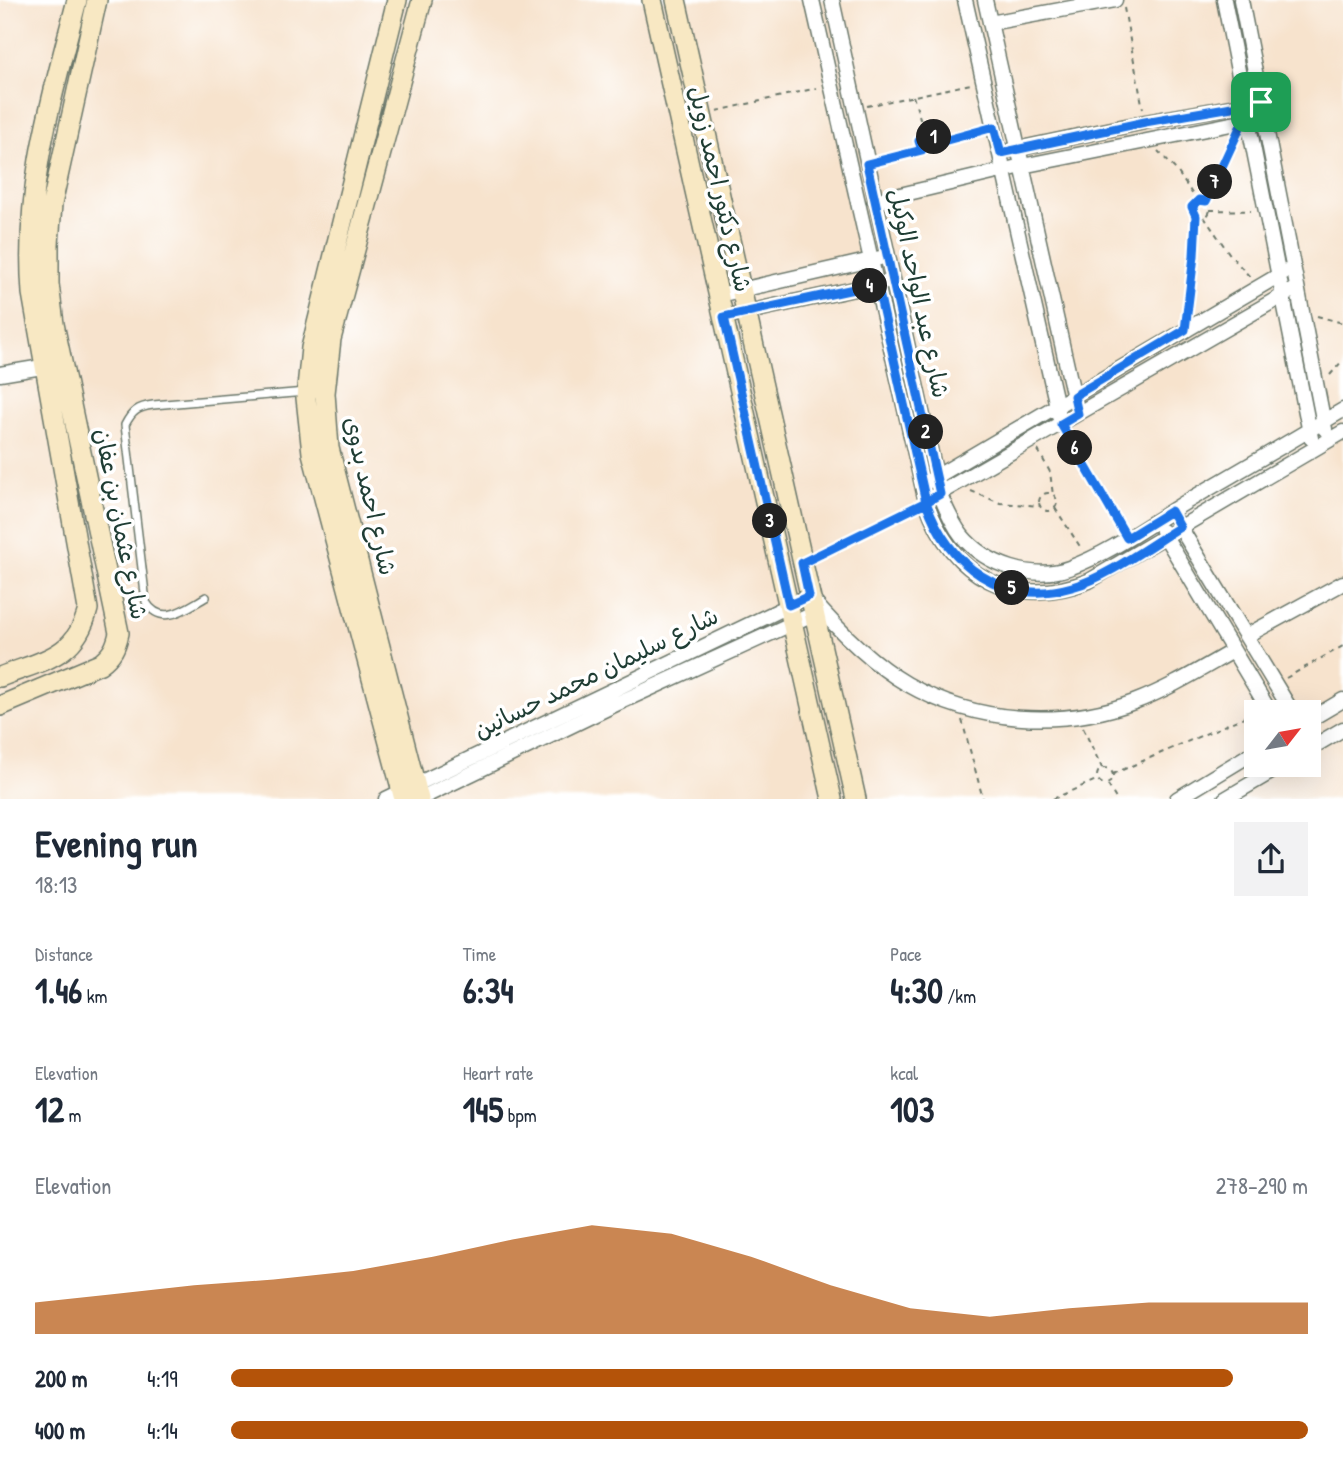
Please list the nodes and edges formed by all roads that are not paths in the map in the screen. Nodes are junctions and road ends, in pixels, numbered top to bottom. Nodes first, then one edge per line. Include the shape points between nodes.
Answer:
1 (77, 0) edge
2 (97, 0) edge
3 (397, 0) edge
4 (422, 0) edge
5 (652, 0) edge
6 (676, 0) edge
7 (812, 0) edge
8 (832, 0) edge
9 (965, 0) edge
10 (1115, 0) edge
11 (1224, 0) edge
12 (1241, 0) edge
13 (988, 1) edge
14 (990, 23) junction
15 (1261, 102) junction
16 (1245, 105) junction
17 (1264, 117) junction
18 (1245, 121) junction
19 (1018, 149) junction
20 (1001, 153) junction
21 (1022, 166) junction
22 (1004, 170) junction
23 (875, 201) junction
24 (888, 257) junction
25 (872, 260) junction
26 (1293, 267) junction
27 (1279, 275) junction
28 (894, 281) junction
29 (877, 284) junction
30 (1297, 287) junction
31 (741, 290) junction
32 (719, 295) junction
33 (1283, 295) junction
34 (746, 312) junction
35 (724, 317) junction
36 (55, 365) junction
37 (0, 374) edge
38 (306, 392) junction
39 (1074, 396) junction
40 (1056, 406) junction
41 (1343, 410) edge
42 (1078, 414) junction
43 (1324, 421) junction
44 (1061, 424) junction
45 (1310, 429) junction
46 (1343, 432) edge
47 (1327, 441) junction
48 (1313, 449) junction
49 (936, 477) junction
50 (923, 484) junction
51 (940, 494) junction
52 (926, 502) junction
53 (1171, 511) junction
54 (1156, 520) junction
55 (1180, 527) junction
56 (1165, 536) junction
57 (1343, 583) edge
58 (206, 597) dead end
59 (811, 605) junction
60 (791, 614) junction
61 (1246, 636) junction
62 (1233, 651) junction
63 (0, 677) edge
64 (1263, 700) edge
65 (1285, 700) edge
66 (1343, 700) edge
67 (0, 706) edge
68 (1321, 713) edge
69 (1343, 729) edge
70 (1321, 740) edge
71 (1244, 758) edge
72 (1263, 777) edge
73 (409, 796) edge
74 (832, 799) edge
75 (856, 799) edge
76 (1177, 799) edge
77 (1225, 799) edge

1 - 36 street via 39,148 30,219 32,293
2 - 36 street via 51,218 49,284
3 - 38 street, شارع احمد بدوى via 311,348
4 - 73 street, شارع احمد بدوى via 331,339 325,393 328,448
5 - 32 street, شارع دكتور احمد زويل
6 - 31 street, شارع دكتور احمد زويل
7 - 25 street, شارع عبد الواحد الوكيل
8 - 23 street, شارع عبد الواحد الوكيل
9 - 20 street
10 - 14 street
11 - 16 street
12 - 15 street
13 - 14 street
14 - 19 street
15 - 16 street
15 - 17 street
16 - 18 street
16 - 19 street
17 - 18 street
17 - 26 street
18 - 21 street
18 - 27 street
19 - 20 street
19 - 21 street
20 - 22 street
21 - 22 street
21 - 39 street
22 - 23 street
22 - 40 street
23 - 24 street, شارع عبد الواحد الوكيل
24 - 25 street
24 - 28 street, شارع عبد الواحد الوكيل
25 - 29 street, شارع عبد الواحد الوكيل
25 - 31 street
26 - 27 street
26 - 30 street
27 - 33 street
27 - 39 street
28 - 29 street
28 - 49 street, شارع عبد الواحد الوكيل
29 - 34 street
29 - 50 street, شارع عبد الواحد الوكيل
30 - 33 street
30 - 43 street
31 - 32 street
31 - 34 street, شارع دكتور احمد زويل
32 - 35 street, شارع دكتور احمد زويل
33 - 42 street
33 - 45 street
34 - 35 street
34 - 59 street, شارع دكتور احمد زويل
35 - 60 street, شارع دكتور احمد زويل
36 - 37 street
36 - 63 street, شارع عثمان بن عفان via 88,609 72,644
36 - 67 street, شارع عثمان بن عفان via 120,633 110,656 100,664
38 - 58 lane via 141,407 125,425 146,602 161,615 172,615
38 - 73 street, شارع احمد بدوى via 312,453
39 - 40 street
39 - 42 street
40 - 44 street
40 - 49 street
41 - 43 street, شارع عبد الواحد الوكيل
42 - 44 street
43 - 45 street, شارع عبد الواحد الوكيل
43 - 47 street
44 - 51 street
45 - 48 street
45 - 53 street, شارع عبد الواحد الوكيل
46 - 47 street, شارع عبد الواحد الوكيل
47 - 48 street, شارع عبد الواحد الوكيل
48 - 55 street, شارع عبد الواحد الوكيل
49 - 50 street
49 - 51 street, شارع عبد الواحد الوكيل
50 - 52 street, شارع عبد الواحد الوكيل
51 - 52 street
51 - 54 street, شارع عبد الواحد الوكيل via 950,520 964,538 1000,564 1022,570 1066,569
52 - 56 street, شارع عبد الواحد الوكيل via 954,555 983,577 1018,590 1054,591 1089,581
53 - 54 street, شارع عبد الواحد الوكيل
53 - 55 street
54 - 56 street
55 - 56 street, شارع عبد الواحد الوكيل
55 - 61 street
56 - 62 street
57 - 61 street
59 - 60 street, شارع سليمان محمد حسانين
59 - 62 street via 907,684 958,706 1002,716 1077,716 1134,702
59 - 75 street, شارع دكتور احمد زويل
60 - 73 street, شارع سليمان محمد حسانين
60 - 74 street, شارع دكتور احمد زويل
61 - 65 street
62 - 64 street
66 - 68 street
69 - 70 street
71 - 76 street
72 - 77 street

